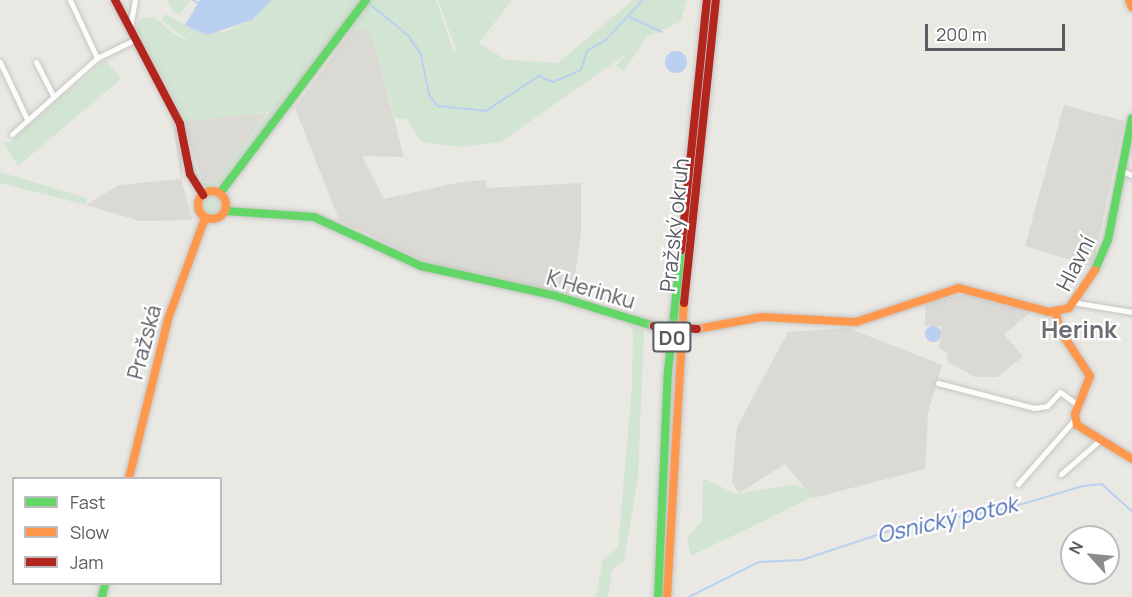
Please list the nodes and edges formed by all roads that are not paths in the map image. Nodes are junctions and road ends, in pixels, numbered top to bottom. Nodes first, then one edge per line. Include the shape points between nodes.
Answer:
1 (70, 0) edge
2 (115, 0) edge
3 (135, 0) edge
4 (366, 0) edge
5 (707, 0) edge
6 (716, 0) edge
7 (1129, 0) edge
8 (1132, 7) edge
9 (130, 28) junction
10 (136, 39) junction
11 (98, 58) junction
12 (0, 62) edge
13 (36, 62) dead end
14 (53, 96) junction
15 (1132, 118) edge
16 (27, 119) junction
17 (12, 134) dead end
18 (1118, 170) junction
19 (1132, 175) edge
20 (220, 193) junction
21 (202, 195) junction
22 (226, 211) junction
23 (205, 218) junction
24 (1078, 303) junction
25 (1132, 312) edge
26 (1056, 313) junction
27 (856, 322) joint
28 (938, 383) dead end
29 (1079, 406) junction
30 (1075, 419) junction
31 (1100, 440) junction
32 (1132, 459) edge
33 (1061, 474) dead end
34 (129, 477) edge
35 (1018, 484) dead end
36 (658, 597) edge
37 (667, 597) edge

1 - 11 street
2 - 9 main road
3 - 9 street
4 - 20 main road
5 - 36 main road, Pražský okruh / D0 via 668,371
6 - 37 main road, Pražský okruh / D0 via 677,372
7 - 8 main road
9 - 10 main road
10 - 11 street
10 - 21 main road via 180,124 190,174
11 - 14 street
12 - 16 street
13 - 14 street
14 - 16 street
15 - 18 main road, Hlavní
16 - 17 street
18 - 19 street
18 - 24 main road, Hlavní via 1108,240
20 - 21 main road
20 - 22 main road
21 - 23 main road, Pražská via 198,208
22 - 23 main road via 217,219
22 - 27 main road, K Herinku, bridge via 324,220 422,267 556,296 654,326 697,329 762,317
23 - 34 main road, Pražská via 168,319
24 - 25 street
24 - 26 main road, Hlavní
26 - 27 main road, Hlavní via 959,288
26 - 29 main road via 1059,329 1089,374
28 - 29 street via 1034,408 1047,406 1060,392
29 - 30 main road
30 - 31 main road
30 - 35 street
31 - 32 main road
31 - 33 street

